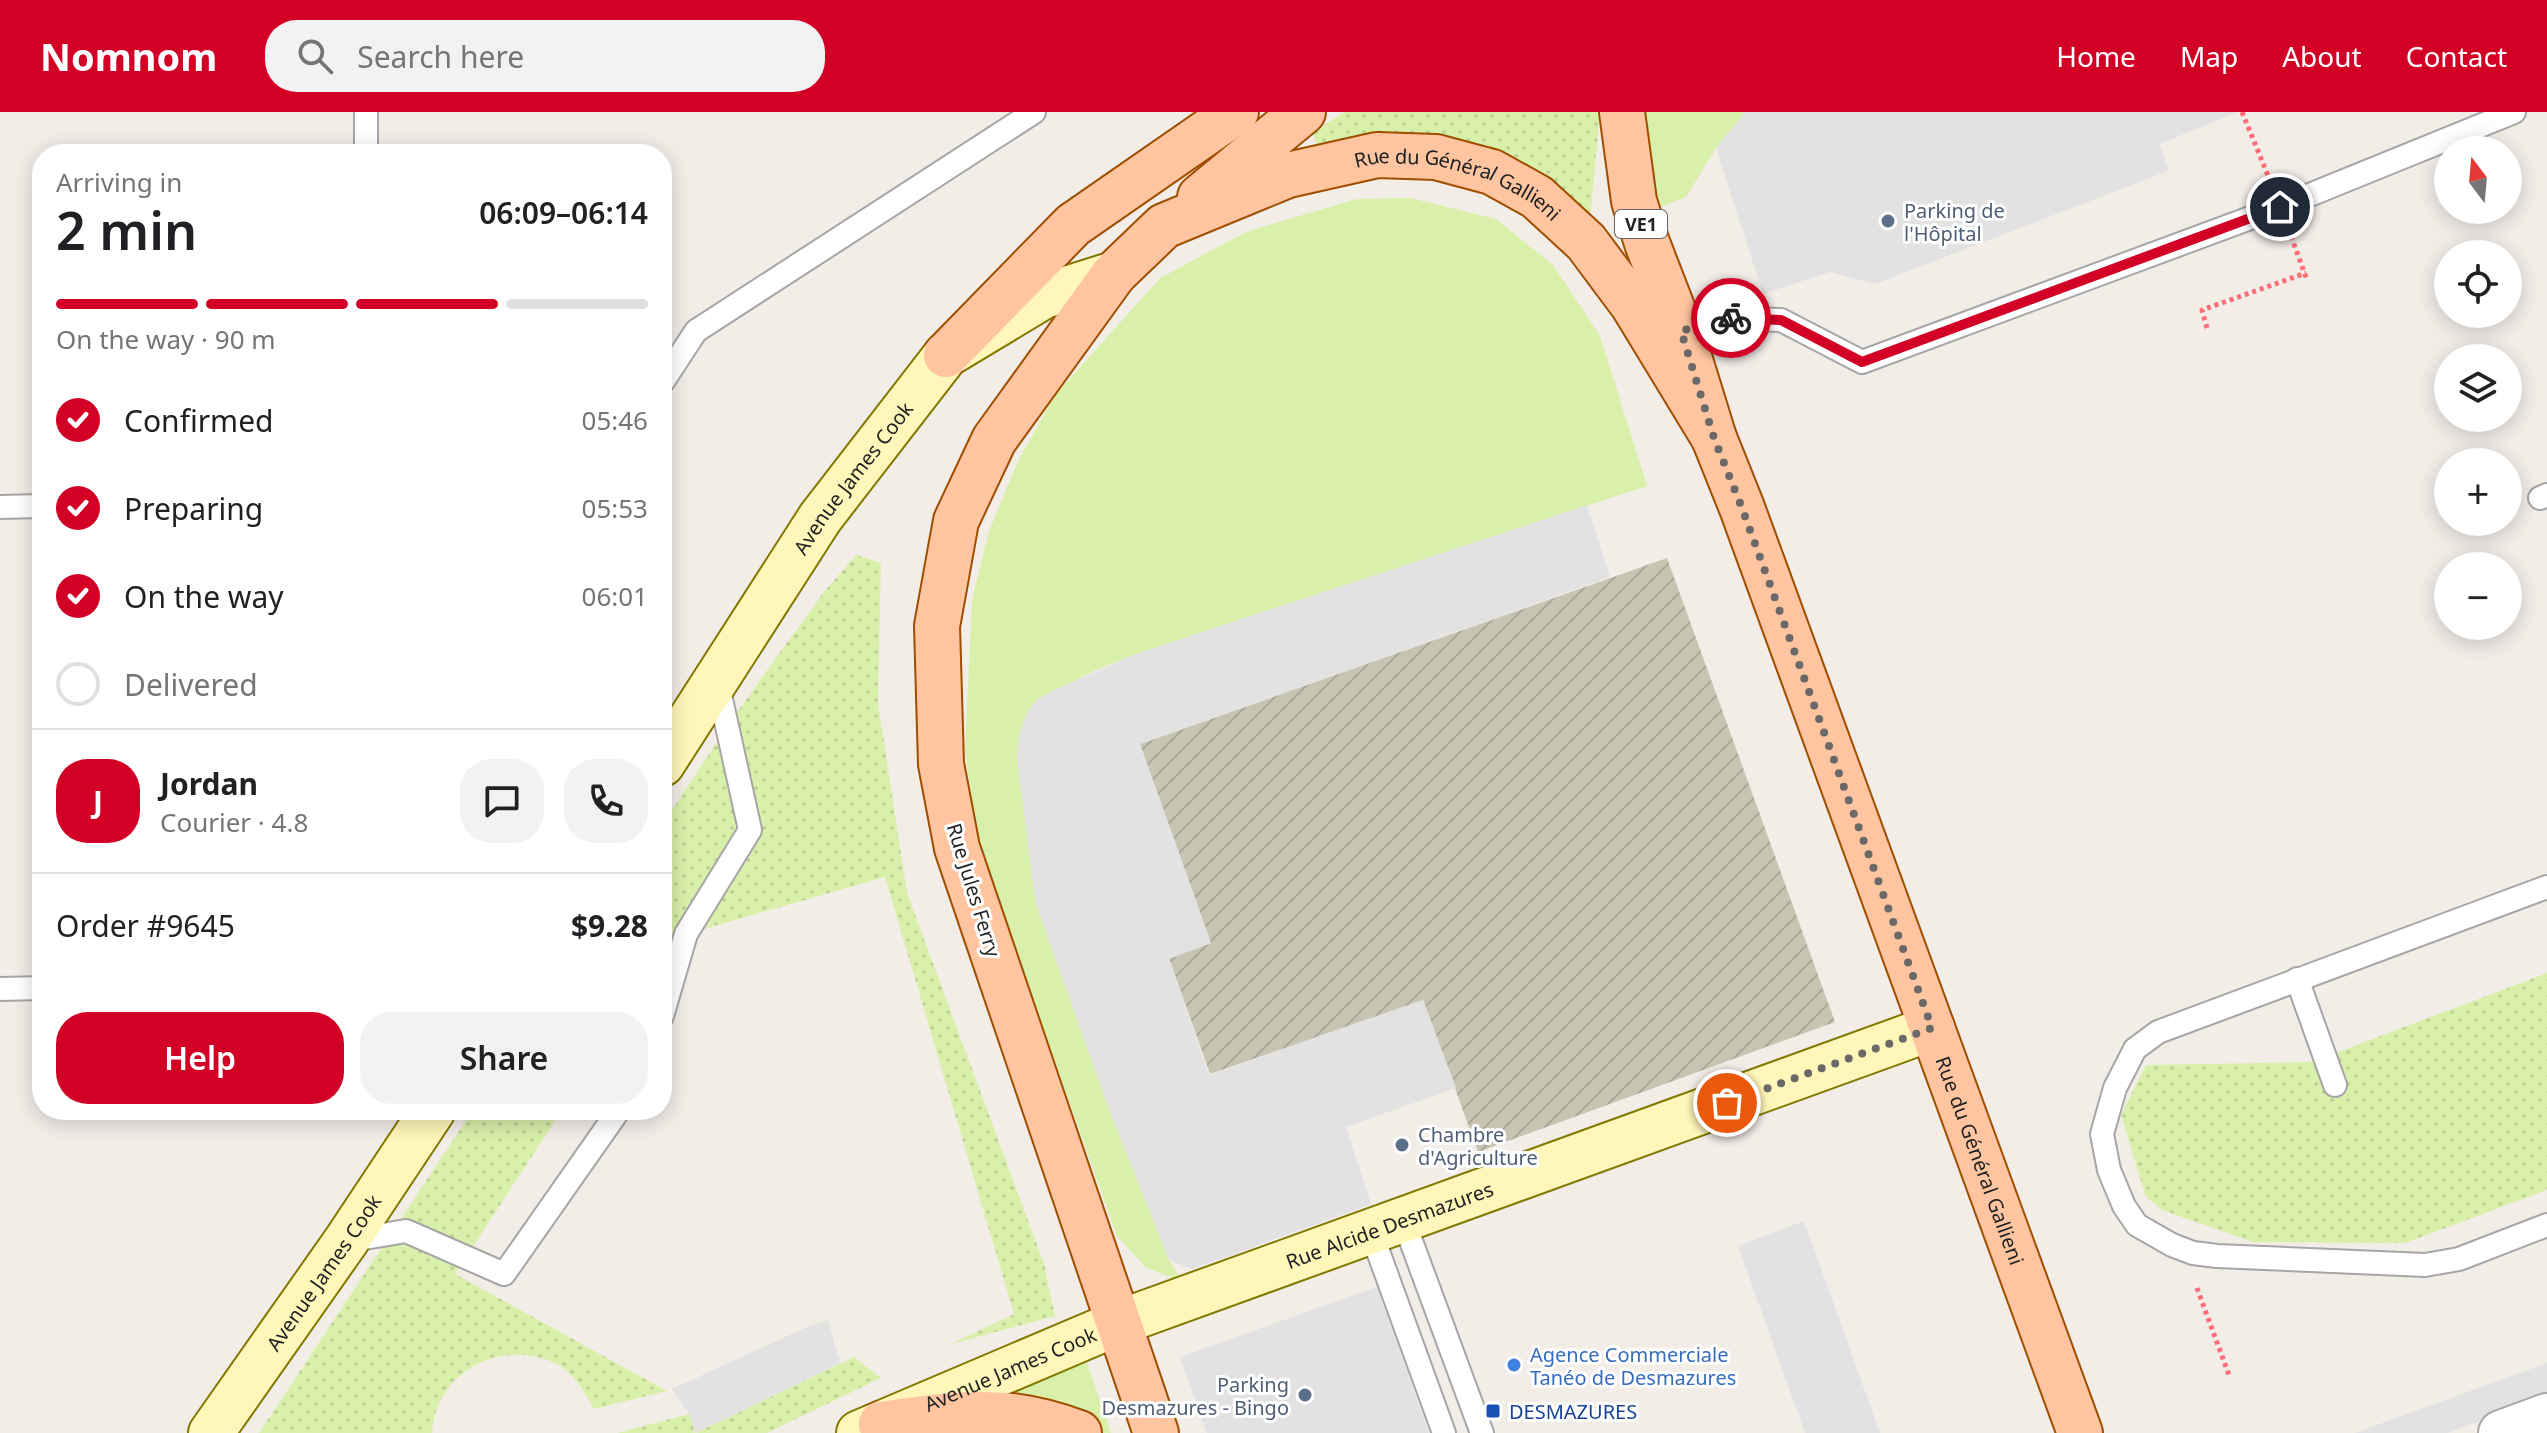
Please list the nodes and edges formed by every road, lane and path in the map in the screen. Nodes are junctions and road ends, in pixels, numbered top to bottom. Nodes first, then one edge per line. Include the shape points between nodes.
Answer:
1 (366, 112) edge
2 (1034, 112) edge
3 (1236, 112) edge
4 (1303, 112) edge
5 (1622, 112) edge
6 (2514, 112) edge
7 (366, 144) edge
8 (1164, 226) junction
9 (2306, 273) dead end
10 (1114, 274) junction
11 (2207, 328) dead end
12 (1681, 331) junction
13 (946, 355) junction
14 (672, 368) edge
15 (1714, 438) junction
16 (32, 506) edge
17 (0, 507) edge
18 (716, 680) junction
19 (672, 748) edge
20 (2547, 887) edge
21 (2297, 979) junction
22 (672, 982) edge
23 (32, 988) edge
24 (0, 989) edge
25 (1932, 1028) junction
26 (2335, 1085) dead end
27 (426, 1120) edge
28 (612, 1120) edge
29 (2547, 1225) edge
30 (1387, 1227) junction
31 (346, 1241) junction
32 (2183, 1249) junction
33 (1118, 1323) junction
34 (2229, 1375) dead end
35 (2547, 1416) edge
36 (870, 1428) edge
37 (211, 1433) edge
38 (1079, 1433) edge
39 (1156, 1433) edge
40 (1444, 1433) edge
41 (1482, 1433) edge
42 (2080, 1433) edge
43 (2501, 1433) edge

1 - 7 lane
2 - 14 lane via 696,331
3 - 13 main road via 1073,225
4 - 8 main road
5 - 12 main road, Rue du Général Gallieni / VE1 via 1634,201
6 - 12 lane via 2280,207 1862,362 1781,320 1724,318
8 - 10 main road, Rue du Général Gallieni
8 - 15 main road, Rue du Général Gallieni via 1288,175 1377,155 1436,157 1492,172 1537,197 1586,242 1633,305
9 - 11 path via 2202,310
10 - 13 main road, Avenue James Cook via 1044,296
10 - 33 main road, Rue Jules Ferry via 994,440 956,521 937,626 941,764 957,848
12 - 15 main road, Rue du Général Gallieni / VE1
13 - 18 main road, Avenue James Cook via 820,518
15 - 25 main road, Rue du Général Gallieni
16 - 17 lane
18 - 19 main road, Avenue James Cook
18 - 22 lane via 750,830 686,934
20 - 21 lane
21 - 26 lane
21 - 32 lane via 2158,1032 2135,1049 2115,1088 2102,1134 2124,1206 2137,1225
23 - 24 lane
25 - 30 main road, Rue Alcide Desmazures
25 - 42 main road, Rue du Général Gallieni
27 - 31 main road, Avenue James Cook
28 - 31 lane via 504,1274 406,1231
29 - 32 lane via 2459,1259 2425,1265 2217,1256
30 - 33 main road, Rue Alcide Desmazures
30 - 40 lane
30 - 41 lane
31 - 37 main road, Avenue James Cook
32 - 34 path
33 - 36 main road, Avenue James Cook
33 - 39 main road, Rue Jules Ferry
35 - 43 street
36 - 38 main road via 948,1414 1004,1414

